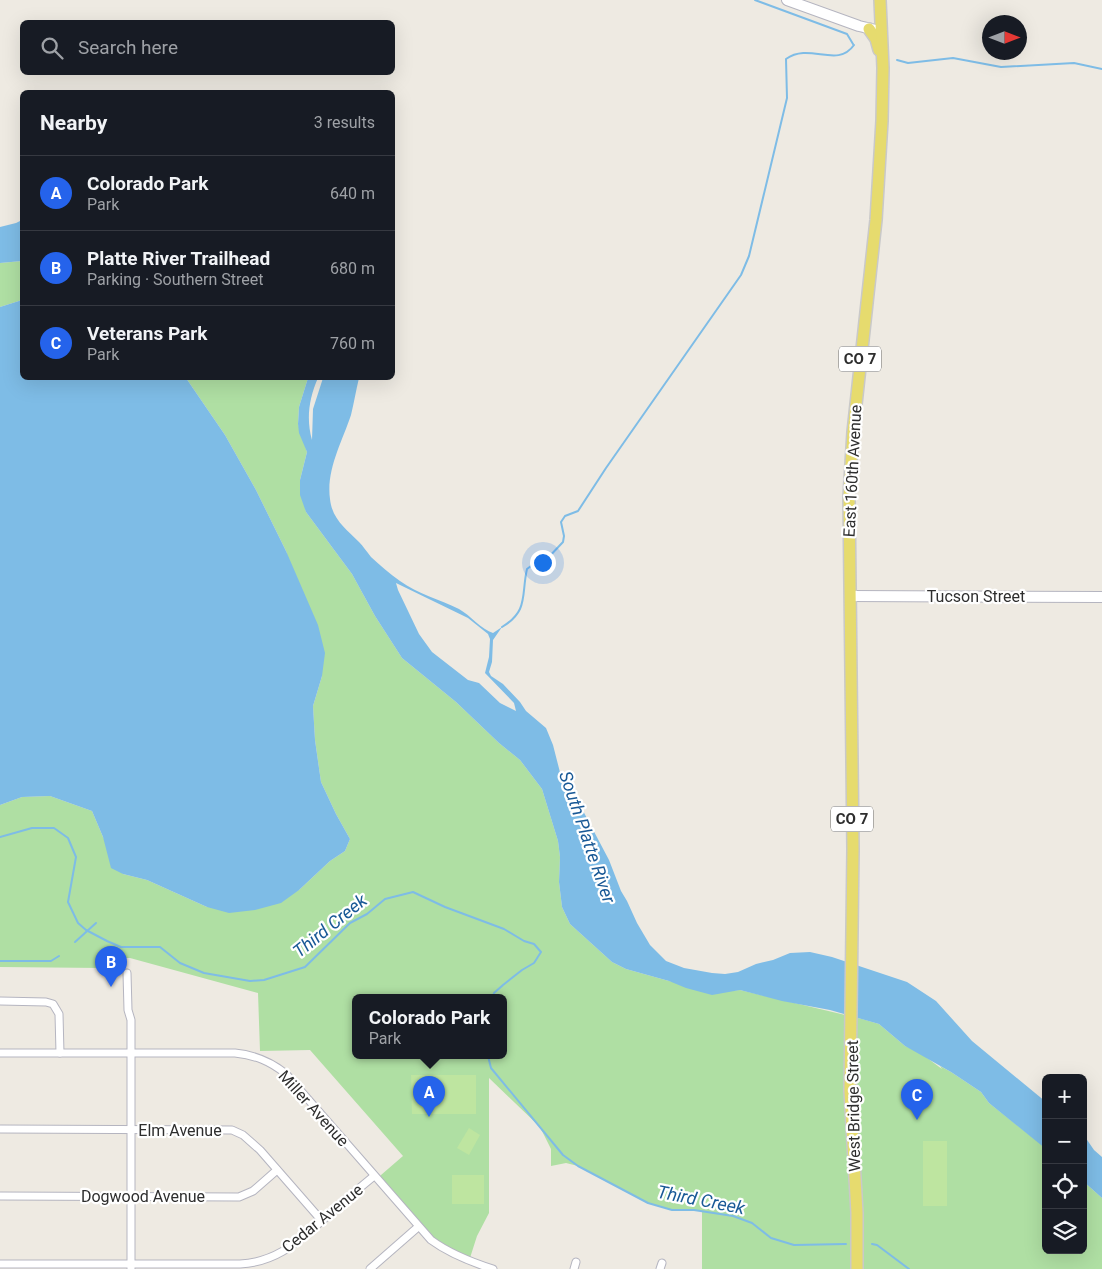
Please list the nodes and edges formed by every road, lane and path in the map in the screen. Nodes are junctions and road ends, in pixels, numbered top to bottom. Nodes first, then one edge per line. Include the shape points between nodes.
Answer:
1 (787, 0) edge
2 (880, 0) edge
3 (869, 29) junction
4 (882, 31) junction
5 (883, 79) junction
6 (850, 596) junction
7 (1102, 597) edge
8 (852, 943) joint
9 (127, 973) dead end
10 (0, 1001) edge
11 (0, 1053) edge
12 (60, 1053) junction
13 (131, 1053) junction
14 (0, 1130) edge
15 (131, 1130) junction
16 (277, 1170) junction
17 (374, 1176) junction
18 (0, 1196) edge
19 (130, 1196) junction
20 (322, 1221) junction
21 (418, 1227) junction
22 (0, 1264) edge
23 (22, 1266) edge
24 (90, 1266) edge
25 (131, 1266) edge
26 (370, 1269) edge
27 (493, 1269) edge
28 (857, 1269) edge

1 - 3 street
2 - 4 main road, East 160th Avenue / CO 7
3 - 4 street
3 - 5 main road via 878,43
4 - 5 main road, East 160th Avenue / CO 7
5 - 6 main road, East 160th Avenue / CO 7 via 876,220 851,459
6 - 7 street, Tucson Street
6 - 8 main road, East 160th Avenue / CO 7
8 - 28 main road, West Bridge Street / CO 7 via 850,1091
9 - 13 street
10 - 12 street via 53,1004 59,1014
11 - 12 street, Miller Avenue
12 - 13 street, Miller Avenue
13 - 15 street
13 - 17 street, Miller Avenue via 235,1053 271,1063 286,1074
14 - 15 street, Elm Avenue
15 - 16 street, Elm Avenue via 232,1130 250,1140
15 - 19 street
16 - 19 street, Dogwood Avenue via 253,1191 239,1197
16 - 20 street, Elm Avenue
17 - 20 street, Cedar Avenue
17 - 21 street, Miller Avenue
18 - 19 street, Dogwood Avenue
19 - 25 street
20 - 25 street, Cedar Avenue via 288,1249 259,1261
21 - 26 street
21 - 27 street, Miller Avenue via 445,1250
22 - 23 street, Cedar Avenue
23 - 24 street, Cedar Avenue
24 - 25 street, Cedar Avenue

